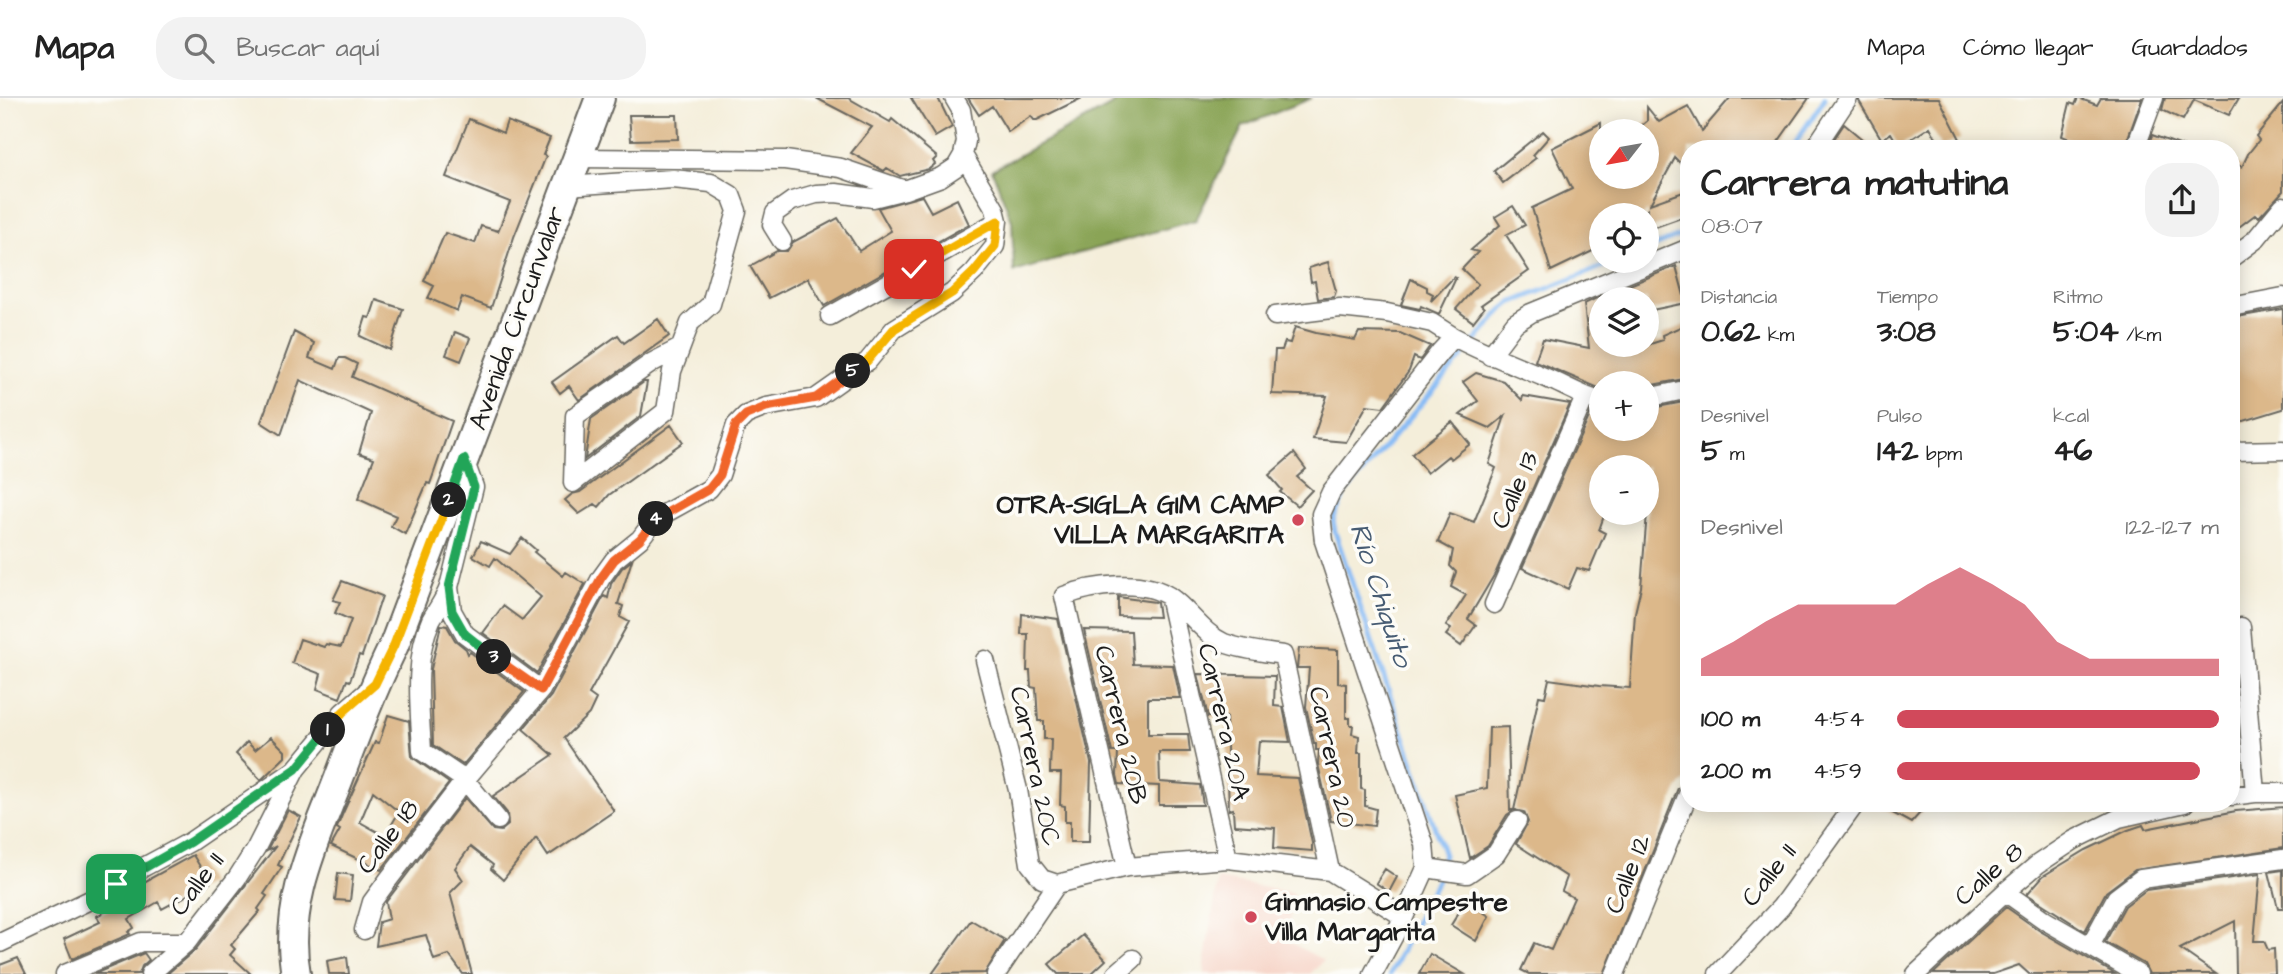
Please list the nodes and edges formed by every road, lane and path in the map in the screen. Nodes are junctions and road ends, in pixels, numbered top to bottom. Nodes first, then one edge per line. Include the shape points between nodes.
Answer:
1 (600, 98) edge
2 (954, 98) edge
3 (1848, 98) edge
4 (2154, 98) edge
5 (1820, 140) edge
6 (2138, 140) edge
7 (963, 155) junction
8 (577, 158) junction
9 (566, 186) junction
10 (905, 190) junction
11 (2283, 206) edge
12 (998, 221) junction
13 (782, 241) dead end
14 (2240, 251) edge
15 (1680, 252) edge
16 (2283, 297) edge
17 (2240, 305) edge
18 (830, 316) dead end
19 (1276, 316) dead end
20 (1473, 347) junction
21 (680, 348) junction
22 (1680, 391) edge
23 (1659, 395) edge
24 (1589, 397) edge
25 (1589, 407) edge
26 (2283, 450) edge
27 (2240, 451) edge
28 (464, 459) junction
29 (449, 587) junction
30 (1169, 596) junction
31 (1494, 604) dead end
32 (2241, 627) dead end
33 (985, 660) dead end
34 (375, 684) junction
35 (541, 690) junction
36 (296, 769) junction
37 (465, 780) junction
38 (2255, 793) junction
39 (2283, 793) edge
40 (2240, 795) edge
41 (1681, 812) edge
42 (1850, 812) edge
43 (2145, 812) edge
44 (498, 820) dead end
45 (1517, 821) dead end
46 (1228, 859) junction
47 (2283, 859) edge
48 (1127, 867) junction
49 (1430, 869) junction
50 (1330, 871) junction
51 (1049, 882) junction
52 (2004, 891) junction
53 (1404, 917) junction
54 (364, 930) dead end
55 (187, 942) junction
56 (0, 943) edge
57 (2090, 946) junction
58 (1133, 959) dead end
59 (65, 974) edge
60 (150, 974) edge
61 (296, 974) edge
62 (996, 974) edge
63 (1116, 974) edge
64 (1373, 974) edge
65 (1615, 974) edge
66 (1718, 974) edge
67 (1916, 974) edge
68 (2138, 974) edge

1 - 8 main road, Avenida Circunvalar
2 - 7 street via 961,110 966,141
3 - 5 street
4 - 6 street
7 - 10 street via 956,167 941,177
7 - 12 street
8 - 9 main road, Avenida Circunvalar
8 - 10 street via 785,160 841,168
9 - 21 street via 673,179 711,183 731,195 737,211 711,304 690,323
9 - 28 main road, Avenida Circunvalar
10 - 13 street via 873,198 836,193 792,201 775,213 772,225
11 - 14 street
12 - 18 street
12 - 35 street, Calle 18 via 995,246 974,272 952,293 894,329 867,361 816,398 766,407 736,425 720,475 709,489 655,519 640,539 614,560
15 - 20 street via 1531,313
16 - 17 street
19 - 20 street via 1340,308 1387,313 1432,323
20 - 24 street
20 - 49 street via 1440,352 1331,492 1321,514 1324,541
21 - 21 street via 575,416 573,483 666,411
22 - 23 street
25 - 31 street, Calle 13
26 - 27 street
28 - 29 street via 474,487
28 - 34 main road, Avenida Circunvalar
29 - 35 street via 452,611 465,634
29 - 37 street via 431,621 422,654 422,751
30 - 46 street, Carrera 20A
30 - 48 street, Carrera 20B via 1148,587 1111,585 1065,596
30 - 50 street, Carrera 20 via 1222,642 1283,655
32 - 38 street
33 - 51 street, Carrera 20C via 1018,790 1030,864
34 - 36 street, Calle 11 via 343,712
34 - 61 main road, Avenida Circunvalar via 300,879 293,939
35 - 37 street, Calle 18
36 - 55 street, Calle 11 via 256,848
36 - 56 street via 190,842 94,898
37 - 44 street
37 - 54 street, Calle 18 via 372,901
38 - 39 street
38 - 40 street
41 - 65 street, Calle 12
42 - 66 street, Calle 11 via 1781,907
43 - 52 street, Calle 8 via 2119,818 2074,840
45 - 49 street via 1496,855 1467,874
46 - 48 street
46 - 50 street
47 - 57 street via 2141,879 2116,898
48 - 51 street
49 - 53 street
50 - 53 street
51 - 62 street
52 - 57 street
52 - 67 street, Calle 8
53 - 64 street
55 - 59 street via 141,942
55 - 60 street, Calle 11
57 - 68 street
58 - 63 street

